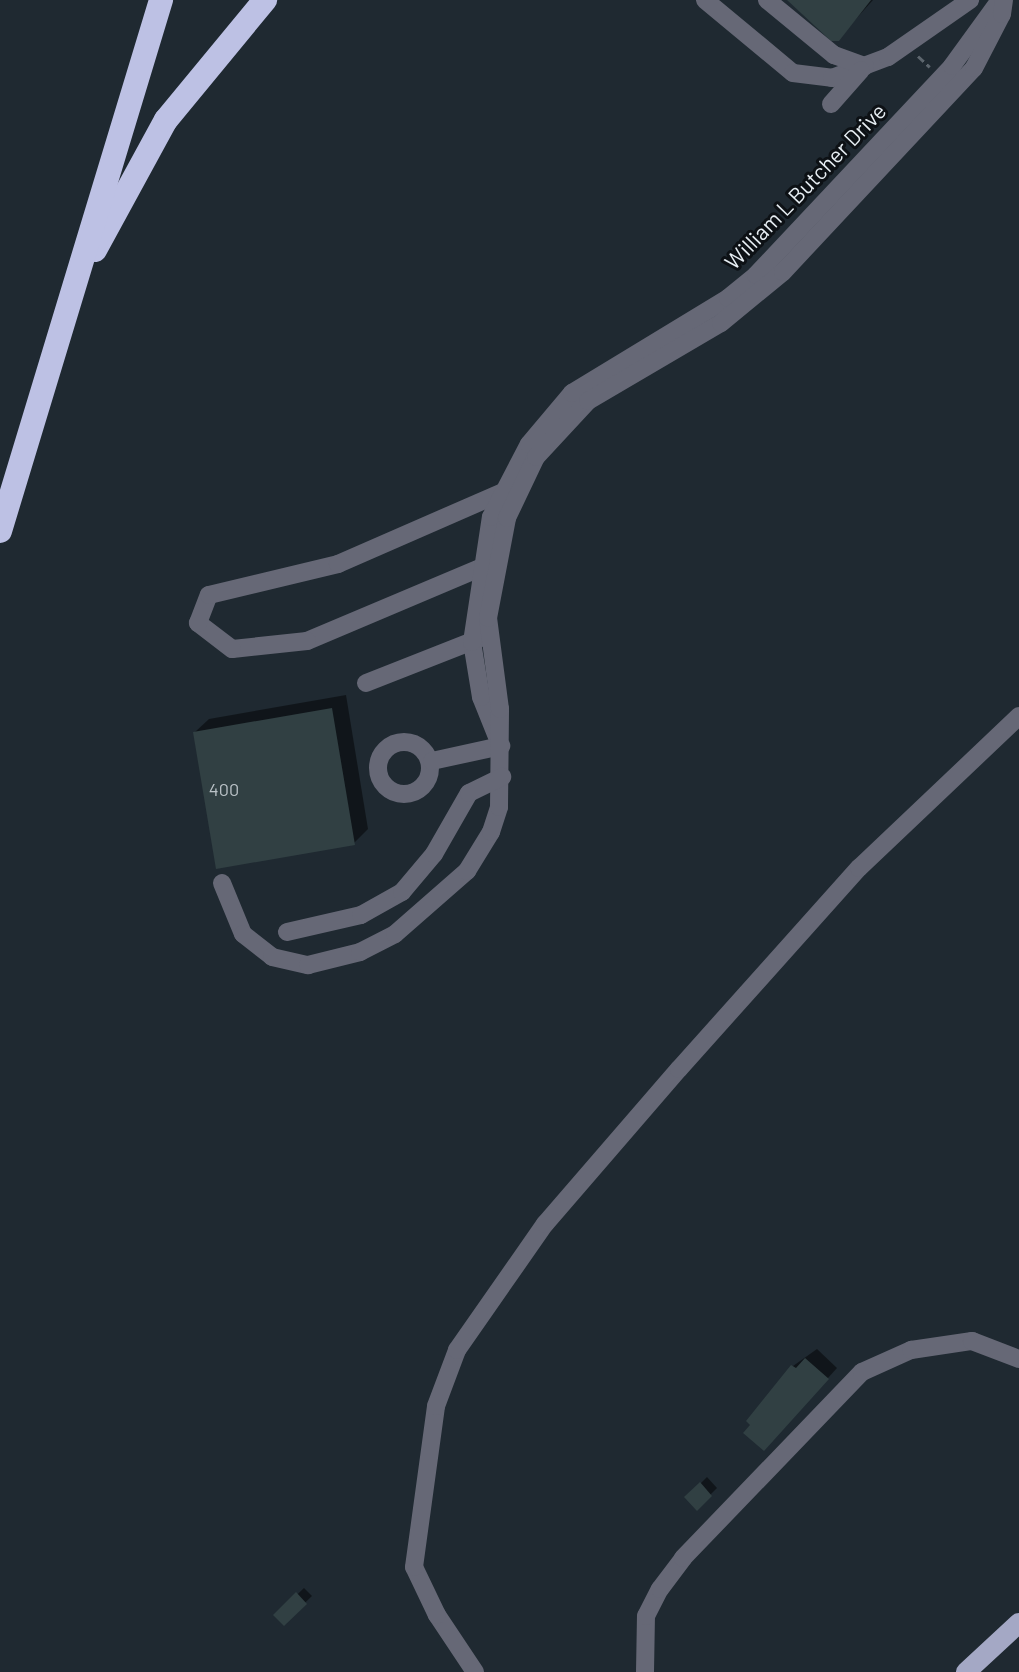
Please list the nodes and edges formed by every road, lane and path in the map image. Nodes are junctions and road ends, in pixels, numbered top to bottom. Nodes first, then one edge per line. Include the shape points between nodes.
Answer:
1 (161, 0) edge
2 (265, 0) edge
3 (705, 0) edge
4 (767, 0) edge
5 (970, 0) edge
6 (1002, 0) edge
7 (905, 44) junction
8 (865, 66) junction
9 (941, 78) junction
10 (831, 104) dead end
11 (75, 288) junction
12 (510, 490) junction
13 (0, 531) edge
14 (489, 564) junction
15 (480, 638) junction
16 (366, 683) dead end
17 (1019, 716) edge
18 (501, 746) junction
19 (432, 761) dead end
20 (502, 777) junction
21 (222, 883) dead end
22 (361, 915) junction
23 (287, 932) dead end
24 (373, 947) junction
25 (1019, 1359) edge
26 (1019, 1623) edge
27 (475, 1672) edge
28 (645, 1672) edge
29 (966, 1672) edge

1 - 11 highway via 85,239
2 - 11 highway via 166,120
3 - 8 street via 793,73 832,78
4 - 8 street via 834,55
5 - 7 street
6 - 9 street, William L Butcher Drive
6 - 12 street, William L Butcher Drive via 1002,14 974,68 783,272 721,323 588,401
7 - 8 street
7 - 9 path
8 - 10 street
9 - 12 street, William L Butcher Drive via 746,284 572,393 529,444
11 - 13 highway
12 - 14 street, William L Butcher Drive
12 - 14 street via 338,564 209,595 198,623 232,649 307,641
14 - 15 street, William L Butcher Drive
15 - 16 street
15 - 18 street, William L Butcher Drive via 481,697
17 - 27 street via 859,868 679,1069 545,1224 457,1350 436,1406 414,1567 437,1615
18 - 19 street
18 - 20 street, William L Butcher Drive
20 - 22 street via 469,793 434,854 402,892
20 - 24 street, William L Butcher Drive via 491,832 467,871 431,908
21 - 24 street, William L Butcher Drive via 240,930 272,957 308,965
22 - 23 street
22 - 24 street
25 - 28 street via 972,1341 911,1350 862,1372 675,1568 646,1616
26 - 29 main road

